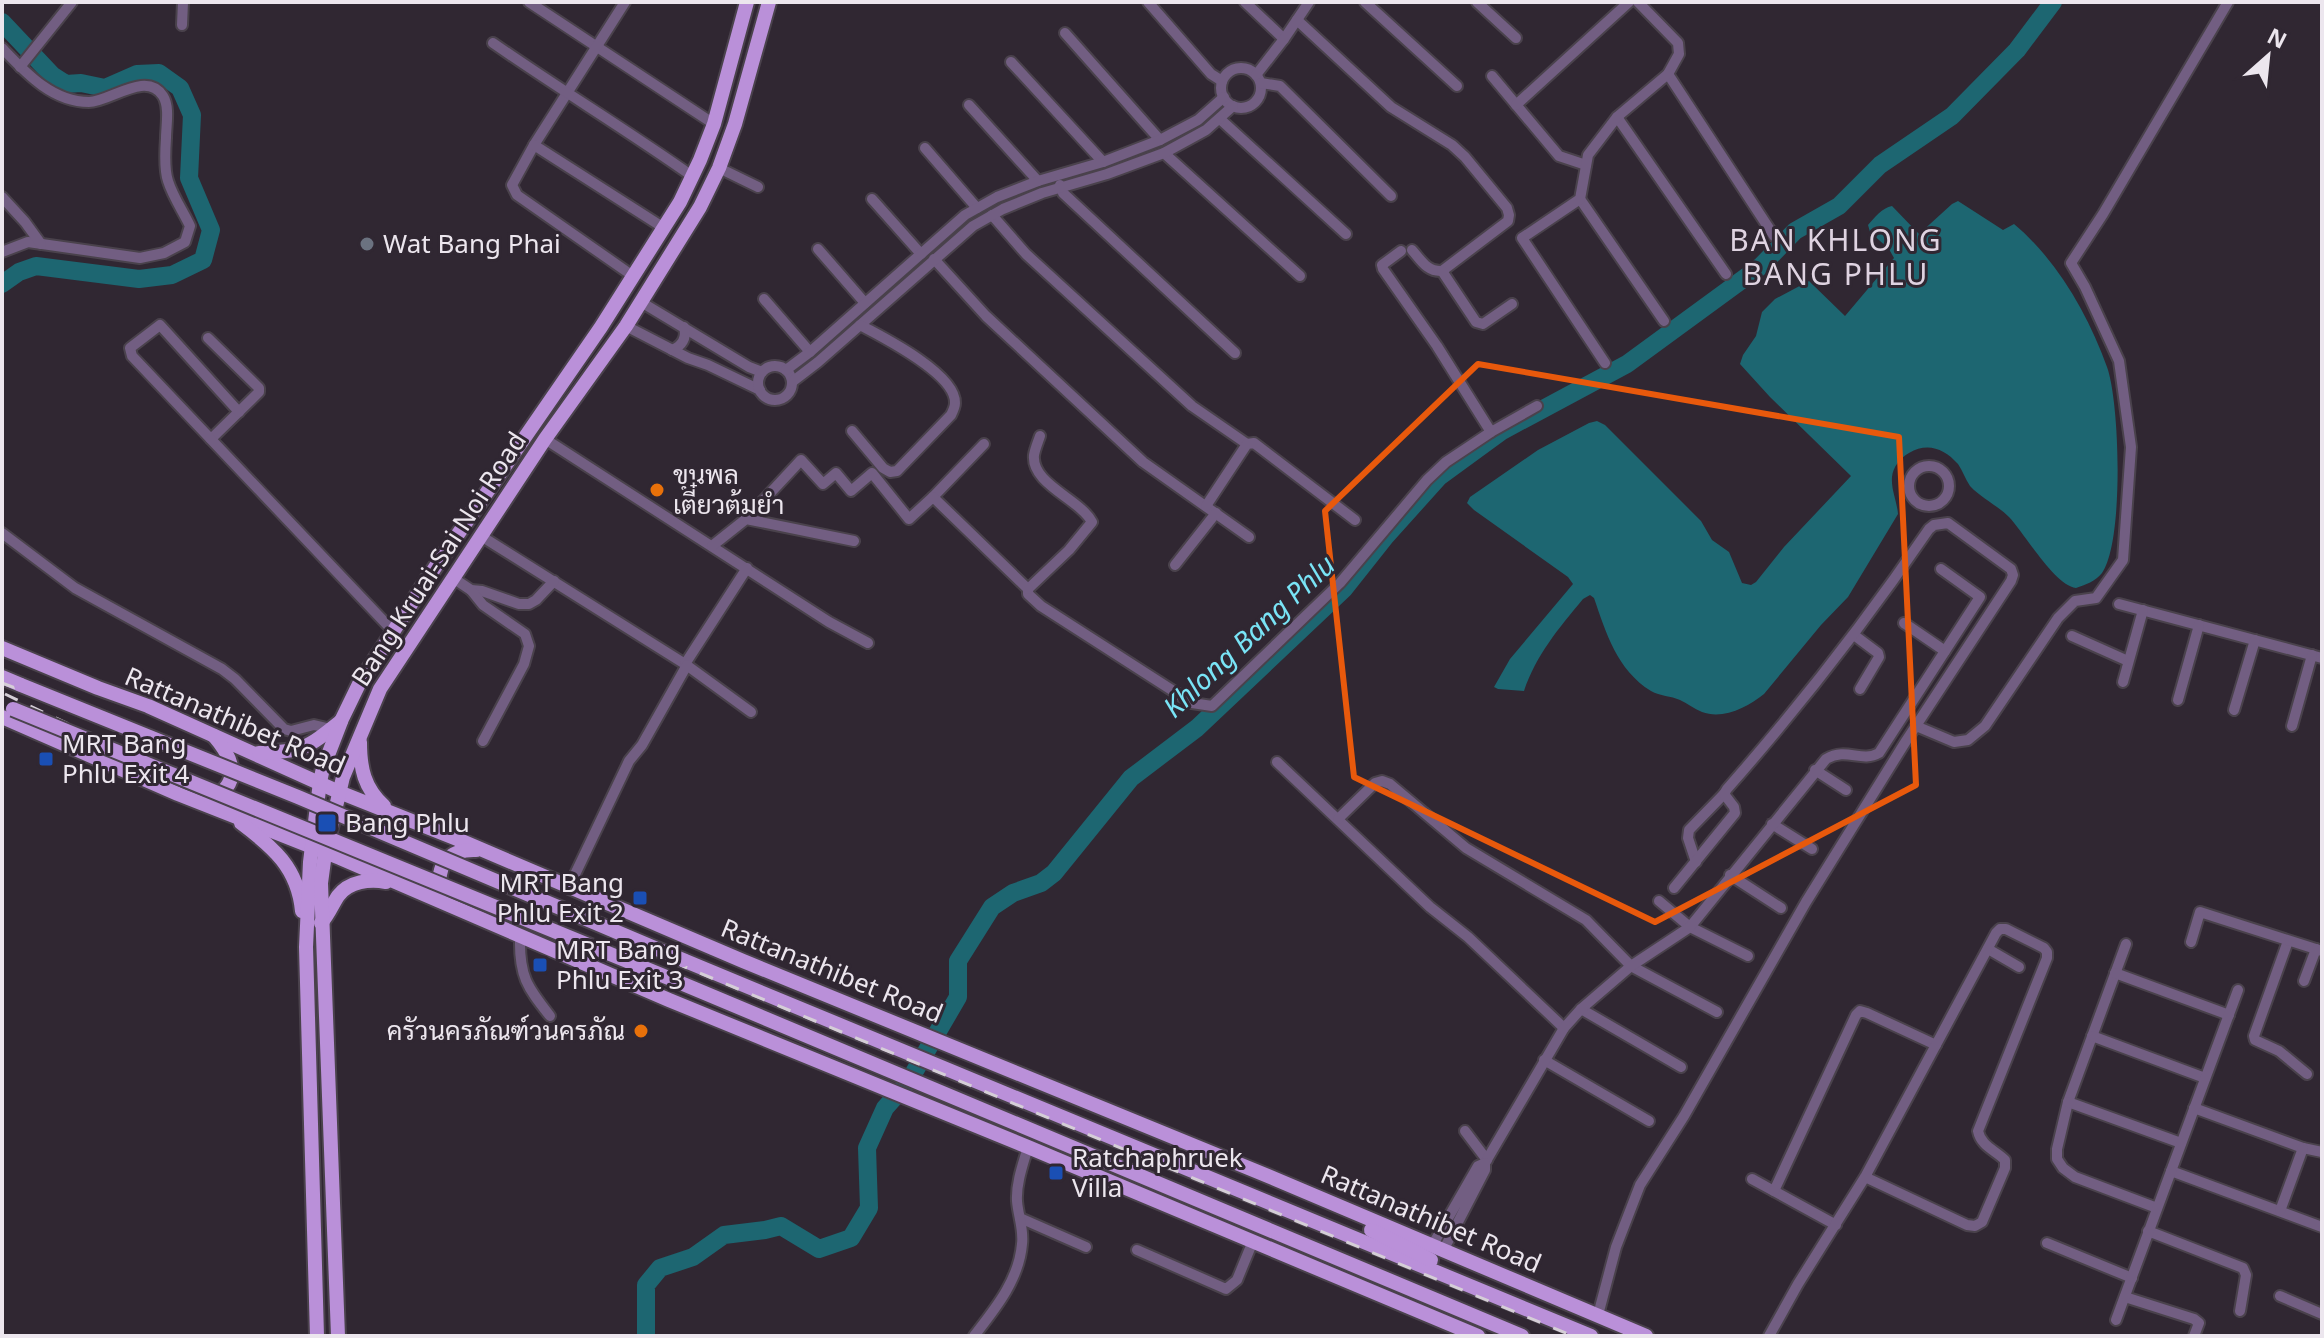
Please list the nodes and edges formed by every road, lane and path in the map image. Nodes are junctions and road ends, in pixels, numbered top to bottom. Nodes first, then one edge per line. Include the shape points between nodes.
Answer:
1 (72, 2) edge
2 (183, 2) edge
3 (529, 2) edge
4 (625, 2) edge
5 (747, 2) edge
6 (769, 2) edge
7 (1148, 2) edge
8 (1245, 2) edge
9 (1309, 2) edge
10 (1365, 2) edge
11 (1477, 2) edge
12 (1629, 2) edge
13 (1638, 2) edge
14 (2228, 2) edge
15 (1297, 20) junction
16 (182, 25) dead end
17 (1065, 33) dead end
18 (1516, 38) dead end
19 (1284, 39) junction
20 (493, 43) dead end
21 (598, 47) junction
22 (2, 48) edge
23 (1011, 62) dead end
24 (22, 63) junction
25 (1668, 74) junction
26 (1492, 76) dead end
27 (1259, 79) junction
28 (1222, 81) junction
29 (1457, 86) dead end
30 (567, 94) junction
31 (1224, 97) junction
32 (969, 105) dead end
33 (1516, 105) junction
34 (1233, 106) junction
35 (1617, 117) junction
36 (1220, 119) junction
37 (714, 124) junction
38 (1160, 140) junction
39 (534, 145) junction
40 (925, 148) dead end
41 (1164, 153) junction
42 (1103, 162) junction
43 (1586, 165) junction
44 (719, 168) junction
45 (692, 176) junction
46 (1056, 176) junction
47 (1038, 181) junction
48 (758, 187) dead end
49 (1061, 188) junction
50 (1391, 196) dead end
51 (2, 197) edge
52 (872, 199) dead end
53 (1580, 199) junction
54 (977, 208) junction
55 (992, 215) junction
56 (664, 228) junction
57 (1346, 234) dead end
58 (1774, 236) dead end
59 (41, 244) junction
60 (818, 249) dead end
61 (2, 252) edge
62 (921, 254) junction
63 (934, 259) junction
64 (1442, 271) junction
65 (1726, 274) dead end
66 (633, 276) junction
67 (1300, 276) dead end
68 (764, 299) dead end
69 (641, 302) junction
70 (865, 303) junction
71 (1512, 304) dead end
72 (1664, 321) dead end
73 (860, 325) junction
74 (626, 326) junction
75 (684, 327) junction
76 (208, 338) dead end
77 (672, 350) junction
78 (810, 352) junction
79 (1235, 353) dead end
80 (1605, 363) dead end
81 (786, 370) junction
82 (762, 372) junction
83 (792, 382) junction
84 (760, 390) junction
85 (1537, 406) dead end
86 (239, 412) junction
87 (852, 431) dead end
88 (1491, 432) junction
89 (1040, 436) dead end
90 (211, 439) junction
91 (545, 439) junction
92 (984, 444) dead end
93 (1247, 444) junction
94 (933, 497) junction
95 (1936, 505) junction
96 (1206, 506) junction
97 (1216, 513) junction
98 (746, 519) junction
99 (1355, 520) dead end
100 (1942, 523) junction
101 (2, 533) edge
102 (481, 536) junction
103 (1249, 537) dead end
104 (854, 541) dead end
105 (712, 546) junction
106 (1175, 565) dead end
107 (747, 568) junction
108 (1941, 569) dead end
109 (453, 578) junction
110 (554, 581) junction
111 (1028, 589) junction
112 (471, 590) junction
113 (2119, 604) dead end
114 (2143, 610) junction
115 (1904, 623) dead end
116 (2199, 625) junction
117 (393, 631) junction
118 (1854, 635) junction
119 (2072, 636) dead end
120 (2255, 640) junction
121 (868, 643) dead end
122 (2, 648) edge
123 (1945, 651) junction
124 (2317, 656) edge
125 (2128, 661) junction
126 (686, 664) junction
127 (2, 677) edge
128 (2123, 682) dead end
129 (1860, 689) dead end
130 (2178, 700) dead end
131 (6, 710) edge
132 (2234, 710) dead end
133 (751, 712) dead end
134 (1916, 726) junction
135 (2292, 726) dead end
136 (336, 730) junction
137 (211, 732) junction
138 (483, 741) dead end
139 (357, 744) junction
140 (255, 753) junction
141 (1277, 762) dead end
142 (1815, 770) junction
143 (320, 782) junction
144 (1846, 790) dead end
145 (339, 792) junction
146 (1724, 794) junction
147 (189, 798) junction
148 (222, 810) junction
149 (391, 812) junction
150 (1338, 819) junction
151 (1772, 824) junction
152 (1812, 849) dead end
153 (318, 850) junction
154 (491, 854) junction
155 (1696, 862) junction
156 (1730, 875) junction
157 (569, 887) junction
158 (1674, 888) dead end
159 (424, 894) junction
160 (1659, 901) dead end
161 (1781, 908) dead end
162 (462, 911) junction
163 (321, 923) junction
164 (1690, 927) junction
165 (520, 937) junction
166 (2288, 941) junction
167 (2191, 942) dead end
168 (2126, 944) dead end
169 (306, 947) junction
170 (1988, 949) junction
171 (2319, 950) edge
172 (1748, 956) dead end
173 (1631, 966) junction
174 (2019, 967) dead end
175 (2115, 973) junction
176 (2304, 981) dead end
177 (2238, 990) dead end
178 (1581, 1009) junction
179 (1717, 1012) dead end
180 (2229, 1015) junction
181 (550, 1016) dead end
182 (1564, 1028) junction
183 (2092, 1036) junction
184 (1936, 1045) junction
185 (1544, 1060) junction
186 (1681, 1067) dead end
187 (2307, 1074) dead end
188 (2205, 1078) junction
189 (2068, 1102) junction
190 (2194, 1108) junction
191 (1649, 1121) dead end
192 (1465, 1131) dead end
193 (2181, 1143) junction
194 (1028, 1147) junction
195 (2303, 1148) junction
196 (2322, 1152) edge
197 (1486, 1161) junction
198 (2171, 1171) junction
199 (1268, 1176) junction
200 (1865, 1177) junction
201 (1752, 1179) dead end
202 (1774, 1191) junction
203 (2157, 1208) junction
204 (2280, 1211) junction
205 (1020, 1218) junction
206 (1836, 1225) junction
207 (2322, 1227) edge
208 (1229, 1231) junction
209 (2148, 1231) junction
210 (1253, 1241) junction
211 (2047, 1243) dead end
212 (1086, 1247) dead end
213 (1438, 1248) junction
214 (1137, 1250) dead end
215 (2132, 1278) junction
216 (2280, 1296) dead end
217 (2125, 1297) junction
218 (1522, 1307) junction
219 (2240, 1311) dead end
220 (2322, 1314) edge
221 (1598, 1315) junction
222 (2116, 1320) dead end
223 (1516, 1334) edge
224 (317, 1336) edge
225 (338, 1336) edge
226 (974, 1336) edge
227 (1478, 1336) edge
228 (1591, 1336) edge
229 (1646, 1336) edge
230 (1769, 1336) edge
231 (2194, 1336) edge

1 - 24 street
2 - 16 street
3 - 21 street
4 - 21 street
5 - 37 main road, Bang Kruai-Sai Noi Road
6 - 44 main road, Bang Kruai-Sai Noi Road
7 - 28 street
8 - 19 street
9 - 15 street
10 - 29 street
11 - 18 street
12 - 33 street
13 - 25 street via 1678,43 1679,54
14 - 134 street via 2071,263 2119,361 2131,447 2123,560 2096,598 2075,601 2058,618 1985,726 1968,740 1954,742
15 - 19 street
15 - 64 street via 1391,107 1452,145 1507,208 1508,221
17 - 38 street
19 - 27 street
20 - 30 street
21 - 30 street
21 - 37 street
22 - 24 street
23 - 42 street
24 - 59 street via 42,86 79,101 93,102 136,86 150,86 162,94 167,180 190,226 185,242 140,258
25 - 35 street
25 - 58 street
26 - 33 street
27 - 28 street via 1242,68
27 - 34 street via 1256,102
27 - 50 street via 1280,86
28 - 31 street
30 - 39 street
30 - 45 street
31 - 34 street
31 - 38 street via 1198,120
32 - 47 street
33 - 43 street via 1559,156
34 - 36 street
35 - 43 street
35 - 65 street
36 - 41 street
36 - 57 street
37 - 45 main road, Bang Kruai-Sai Noi Road
38 - 42 street
39 - 56 street
39 - 66 street via 512,185 517,195
40 - 54 street
41 - 49 street
41 - 67 street
42 - 46 street
43 - 53 street
44 - 48 street
44 - 69 main road, Bang Kruai-Sai Noi Road
45 - 56 main road, Bang Kruai-Sai Noi Road
46 - 47 street
46 - 49 street
47 - 54 street
49 - 55 street
49 - 79 street
51 - 59 street
52 - 62 street
53 - 72 street
53 - 80 street via 1522,238
54 - 62 street
55 - 63 street
55 - 93 street via 1026,254 1181,396
56 - 66 main road, Bang Kruai-Sai Noi Road
59 - 61 street via 28,242
60 - 70 street
62 - 70 street
63 - 73 street
63 - 96 street via 986,316 1143,462
64 - 71 street via 1476,322 1483,324
64 - 88 street via 1434,272 1407,251 1382,265
66 - 117 main road, Bang Kruai-Sai Noi Road
68 - 78 street
69 - 74 main road, Bang Kruai-Sai Noi Road
69 - 75 street
70 - 78 street
73 - 83 street
73 - 87 street via 938,374 955,403 951,415 897,471 883,468
74 - 77 street
74 - 91 main road, Bang Kruai-Sai Noi Road
75 - 77 street via 683,342
75 - 82 street
76 - 86 street via 259,388
77 - 84 street
78 - 81 street
81 - 82 street via 774,366
81 - 83 street
82 - 84 street
83 - 84 street via 788,394 776,400
85 - 88 street
86 - 90 street
86 - 90 street via 160,325 130,348
88 - 111 street via 1427,480 1340,583 1212,706 1192,703 1041,606
89 - 111 street via 1036,468 1092,522
90 - 117 street
91 - 102 main road, Bang Kruai-Sai Noi Road
91 - 105 street
92 - 94 street
93 - 96 street
93 - 99 street via 1261,447
94 - 98 street via 909,519 872,473 851,491 836,473 823,484 801,460
94 - 111 street
95 - 95 street via 1919,504 1909,491 1912,475 1921,468 1933,467 1946,477 1948,493
95 - 100 street
96 - 97 street
97 - 103 street
97 - 106 street
98 - 104 street
98 - 105 street
100 - 118 street via 1929,529
100 - 134 street via 2013,575
101 - 136 street via 75,588 222,669 284,729 314,725
102 - 109 main road, Bang Kruai-Sai Noi Road
102 - 110 street
105 - 107 street
107 - 121 street
107 - 126 street
108 - 123 street via 1980,597
109 - 112 street
109 - 139 main road, Bang Kruai-Sai Noi Road via 380,689
110 - 112 street via 529,604
110 - 126 street
112 - 138 street via 483,605 525,634 529,646
113 - 114 street
114 - 116 street
114 - 125 street
115 - 123 street
116 - 120 street
116 - 130 street
117 - 136 main road, Bang Kruai-Sai Noi Road
118 - 129 street via 1879,657
118 - 146 street
119 - 125 street
120 - 124 street
120 - 132 street
122 - 137 main road, Rattanathibet Road
123 - 142 street via 1879,753 1834,754
124 - 135 street
125 - 128 street
126 - 133 street
126 - 157 street via 629,761
127 - 218 main road, Rattanathibet Road, bridge
131 - 147 main road
131 - 223 main road, bridge via 676,981
134 - 221 street via 1640,1185
136 - 139 main road
136 - 140 main road via 292,751
136 - 143 main road, Bang Kruai-Sai Noi Road
137 - 140 main road, Rattanathibet Road
137 - 147 main road via 231,759 228,785 213,799
139 - 145 main road, Bang Kruai-Sai Noi Road
139 - 149 main road via 364,780
140 - 143 main road, Rattanathibet Road
141 - 150 street
142 - 144 street
142 - 151 street
143 - 145 main road, Rattanathibet Road
143 - 153 main road, Bang Kruai-Sai Noi Road
145 - 149 main road, Rattanathibet Road
145 - 153 main road, Bang Kruai-Sai Noi Road
146 - 155 street via 1689,830
146 - 155 street via 1735,813
147 - 148 main road
148 - 153 main road
148 - 169 main road via 271,845 286,863 301,900
149 - 154 main road, Rattanathibet Road
150 - 173 street via 1375,783 1390,784 1466,848 1586,920
150 - 182 street
151 - 152 street
151 - 156 street
153 - 159 main road
153 - 163 main road, Bang Kruai-Sai Noi Road
153 - 169 main road, Bang Kruai-Sai Noi Road
154 - 157 main road, Rattanathibet Road
154 - 162 main road via 464,850 441,869 440,890
155 - 158 street
156 - 161 street
156 - 164 street
157 - 199 main road, Rattanathibet Road
159 - 162 main road
159 - 163 main road via 364,880 338,895
160 - 164 street
162 - 165 main road
163 - 225 main road, Bang Kruai-Sai Noi Road
164 - 172 street
164 - 173 street
165 - 181 street via 521,968 529,990
165 - 194 main road
166 - 167 street via 2200,912
166 - 171 street
166 - 187 street via 2254,1036
168 - 175 street
169 - 224 main road, Bang Kruai-Sai Noi Road
170 - 174 street
170 - 184 street
170 - 200 street via 2000,929 2006,929 2044,948 2047,958 1978,1131 1979,1138 2005,1160 1982,1222 1967,1225
171 - 176 street
173 - 178 street
173 - 179 street
175 - 180 street
175 - 183 street
177 - 180 street
178 - 182 street
178 - 186 street
180 - 188 street
182 - 185 street
183 - 188 street
183 - 189 street
184 - 200 street
184 - 202 street via 1860,1011
185 - 191 street
185 - 197 street
188 - 190 street
189 - 193 street
189 - 203 street via 2057,1149 2063,1168
190 - 193 street
190 - 195 street
192 - 197 street
193 - 198 street
194 - 205 street via 1017,1189
194 - 208 main road
195 - 196 street
195 - 204 street
197 - 213 street via 1478,1166
198 - 203 street
198 - 204 street
199 - 213 main road, Rattanathibet Road
199 - 218 main road
200 - 206 street
201 - 202 street
202 - 206 street
203 - 209 street
204 - 207 street
205 - 212 street
205 - 226 street via 1022,1244 1012,1282
206 - 230 street
208 - 210 main road
208 - 223 main road
209 - 215 street
209 - 219 street via 2243,1268
210 - 214 street via 1237,1280 1226,1289
210 - 227 main road
211 - 215 street
213 - 221 main road, Rattanathibet Road
215 - 217 street
216 - 220 street
217 - 222 street
217 - 231 street via 2194,1319 2199,1323
218 - 228 main road, Rattanathibet Road
221 - 229 main road, Rattanathibet Road

